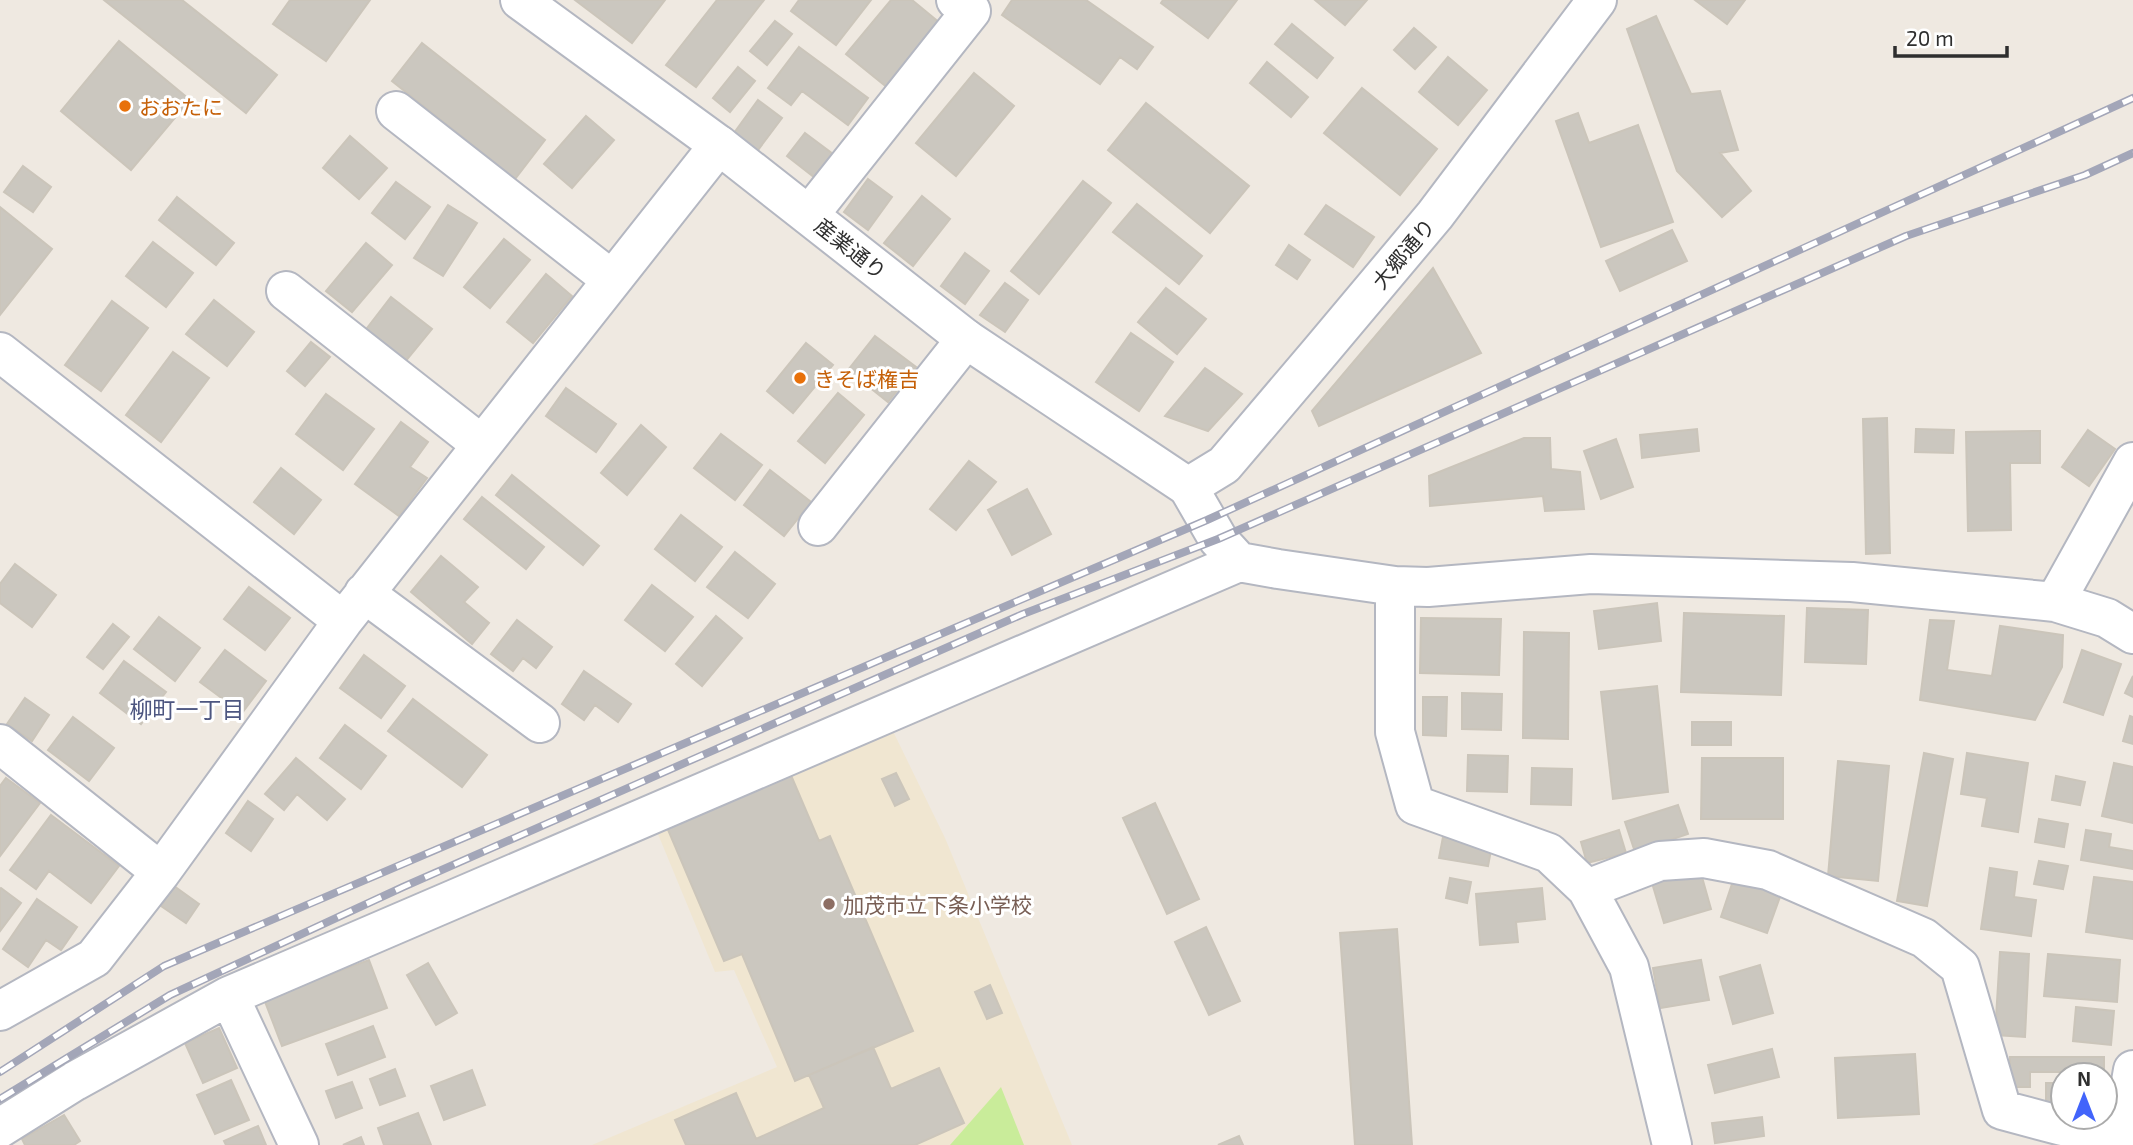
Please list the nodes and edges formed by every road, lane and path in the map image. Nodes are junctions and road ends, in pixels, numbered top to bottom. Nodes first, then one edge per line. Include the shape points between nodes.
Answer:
1 (520, 0) edge
2 (956, 0) edge
3 (1598, 0) edge
4 (396, 111) dead end
5 (719, 145) junction
6 (809, 215) junction
7 (612, 280) junction
8 (286, 291) dead end
9 (966, 338) junction
10 (0, 352) edge
11 (482, 445) junction
12 (2133, 462) edge
13 (1188, 486) junction
14 (818, 526) dead end
15 (1239, 562) junction
16 (1395, 586) junction
17 (2055, 602) junction
18 (353, 607) junction
19 (2133, 634) edge
20 (540, 723) dead end
21 (0, 744) edge
22 (161, 872) junction
23 (1587, 889) junction
24 (229, 996) junction
25 (0, 1012) edge
26 (2133, 1070) edge
27 (2125, 1126) edge
28 (0, 1128) edge
29 (299, 1145) edge
30 (1672, 1145) edge

1 - 5 street, 産業通り
2 - 6 street via 971,11
3 - 13 street, 大郷通り via 1435,215 1320,352 1224,465
4 - 7 street
5 - 6 street, 産業通り
5 - 7 street
6 - 9 street, 産業通り
7 - 11 street
8 - 11 street
9 - 13 street, 産業通り
9 - 14 street
10 - 18 street
11 - 18 street
12 - 17 street
13 - 15 street via 1218,539
15 - 16 street
15 - 24 street
16 - 17 street via 1591,574 1852,582
16 - 23 street via 1395,732 1415,805 1549,853
17 - 19 street via 2107,618
18 - 20 street
18 - 22 street
21 - 22 street
22 - 25 street via 94,958
23 - 27 street via 1660,861 1704,858 1768,870 1924,938 1960,967 2002,1110 2062,1126
23 - 30 street via 1629,967
24 - 28 street
24 - 29 street
26 - 27 street

